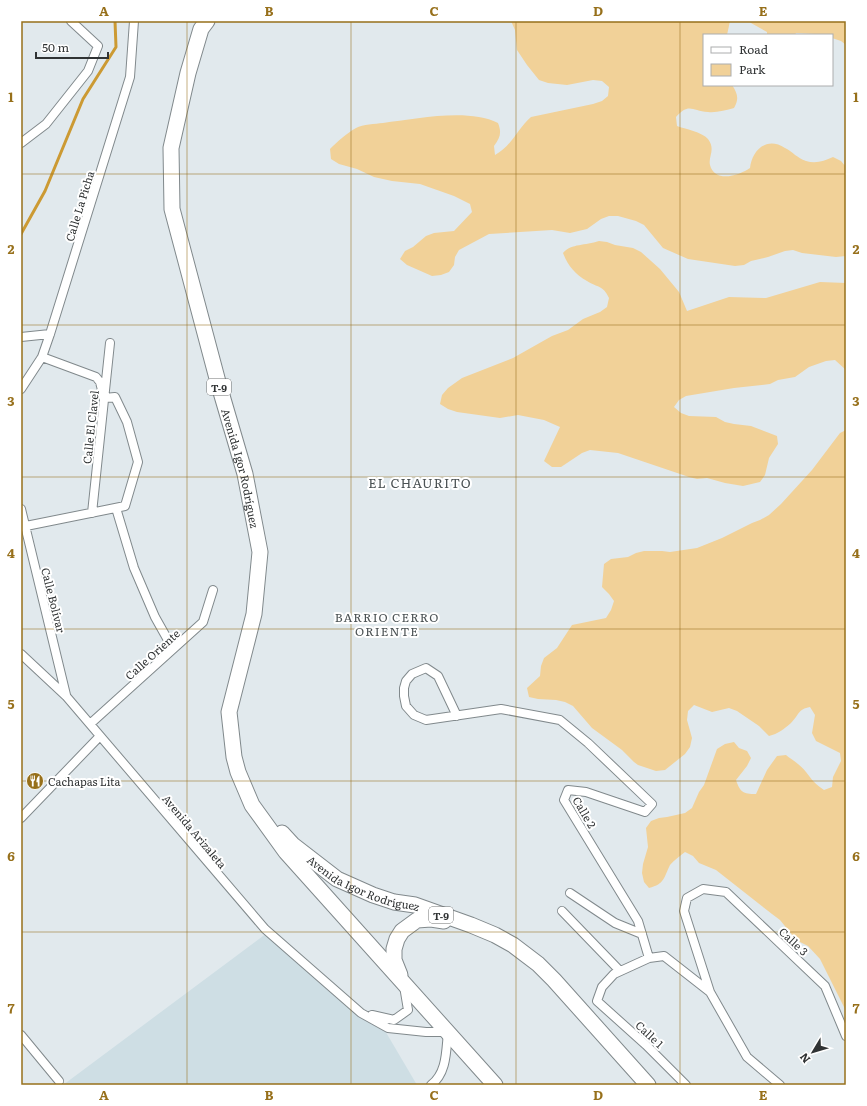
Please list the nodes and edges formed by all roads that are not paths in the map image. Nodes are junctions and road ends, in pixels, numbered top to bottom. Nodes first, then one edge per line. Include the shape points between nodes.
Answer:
1 (71, 21) edge
2 (134, 21) edge
3 (208, 21) edge
4 (21, 143) edge
5 (50, 334) junction
6 (21, 337) edge
7 (110, 344) dead end
8 (42, 358) junction
9 (21, 390) edge
10 (104, 398) junction
11 (116, 508) junction
12 (21, 509) edge
13 (92, 513) junction
14 (23, 527) edge
15 (213, 590) dead end
16 (173, 649) junction
17 (21, 654) edge
18 (66, 696) junction
19 (457, 716) junction
20 (90, 724) junction
21 (100, 736) junction
22 (234, 757) junction
23 (21, 818) edge
24 (570, 893) dead end
25 (562, 911) dead end
26 (484, 931) junction
27 (642, 934) junction
28 (649, 958) junction
29 (620, 972) junction
30 (403, 982) junction
31 (710, 992) junction
32 (361, 1013) junction
33 (448, 1032) junction
34 (21, 1035) edge
35 (846, 1036) edge
36 (59, 1080) dead end
37 (431, 1085) edge
38 (495, 1085) edge
39 (648, 1085) edge
40 (686, 1085) edge
41 (780, 1085) edge

1 - 4 street via 98,46 88,71 46,124
2 - 5 street, Calle La Picha via 130,77
3 - 22 highway, Avenida Igor Rodríguez / T-9 via 201,29 188,73 171,148 172,209 245,474 260,552 254,614 229,712
5 - 6 street
5 - 8 street, Calle La Picha
7 - 10 street, Calle El Clavel
8 - 9 street, Calle La Picha
8 - 10 street via 96,377
10 - 11 street via 115,397 127,422 138,462 126,506
10 - 13 street, Calle El Clavel
11 - 13 street
11 - 16 street via 134,568 155,618
12 - 14 street, Calle Bolívar
13 - 14 street
14 - 18 street, Calle Bolívar
15 - 16 street, Calle Oriente via 203,622
16 - 20 street, Calle Oriente
17 - 18 street, Avenida Arizaleta
18 - 20 street, Avenida Arizaleta
19 - 19 street, Calle 2 via 426,720 414,715 406,706 406,681 412,674 426,668 438,676
19 - 27 street, Calle 2 via 500,709 560,720 652,804 645,812 586,792 568,790 564,800 638,921
20 - 21 street, Avenida Arizaleta
21 - 23 street
21 - 32 street, Avenida Arizaleta via 265,929
22 - 26 highway, Avenida Igor Rodríguez / T-9 via 258,801 277,828 293,845 337,879 373,895 415,905
22 - 30 highway, Avenida Igor Rodríguez / T-9 via 249,799 267,827 286,852
24 - 27 street via 615,923
25 - 29 street
26 - 30 highway, T-9 via 437,920 417,920 402,931 394,949 394,960
26 - 39 highway, Avenida Igor Rodríguez / T-9 via 514,945 538,964
27 - 28 street, Calle 2
28 - 29 street
28 - 31 street via 664,956
29 - 40 street, Calle 1 via 614,974 602,987 597,1001
30 - 32 street via 408,1010 403,1015 394,1020
30 - 33 highway, Avenida Igor Rodríguez / T-9
31 - 35 street, Calle 3 via 684,911 687,898 703,889 726,892 825,986
31 - 41 street via 748,1057
32 - 33 street, Avenida Arizaleta via 388,1028
33 - 37 street via 445,1063 436,1081
33 - 38 highway, Avenida Igor Rodríguez / T-9
34 - 36 street

